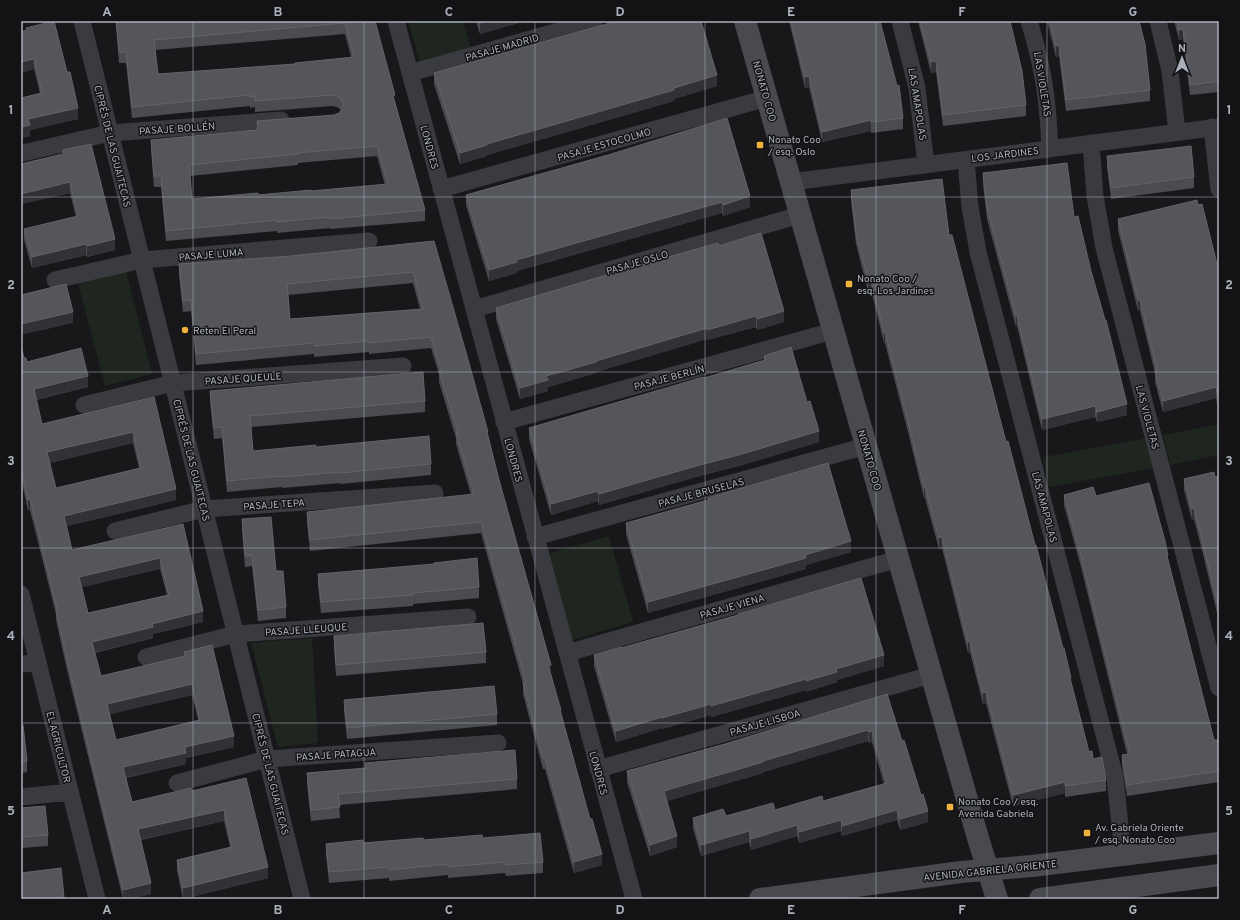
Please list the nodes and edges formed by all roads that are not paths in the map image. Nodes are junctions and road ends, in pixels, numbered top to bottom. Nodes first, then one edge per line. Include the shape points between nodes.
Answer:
1 (82, 21) edge
2 (396, 21) edge
3 (594, 21) edge
4 (745, 21) edge
5 (900, 21) edge
6 (1030, 21) edge
7 (1158, 21) edge
8 (410, 72) junction
9 (767, 98) junction
10 (293, 119) edge
11 (1215, 127) edge
12 (1177, 132) junction
13 (110, 133) junction
14 (1091, 143) junction
15 (1050, 149) junction
16 (23, 153) dead end
17 (966, 160) junction
18 (926, 165) junction
19 (791, 182) junction
20 (441, 189) junction
21 (1219, 189) edge
22 (800, 215) junction
23 (369, 241) dead end
24 (142, 260) junction
25 (55, 280) dead end
26 (474, 309) junction
27 (833, 331) junction
28 (403, 366) dead end
29 (173, 384) junction
30 (84, 405) dead end
31 (504, 422) junction
32 (866, 446) junction
33 (435, 493) dead end
34 (204, 509) junction
35 (115, 531) dead end
36 (535, 538) junction
37 (898, 559) junction
38 (21, 594) edge
39 (468, 617) dead end
40 (236, 634) junction
41 (567, 653) junction
42 (146, 657) dead end
43 (38, 663) junction
44 (21, 664) edge
45 (931, 676) junction
46 (1219, 688) edge
47 (498, 743) dead end
48 (267, 759) junction
49 (598, 769) junction
50 (177, 783) dead end
51 (70, 792) junction
52 (21, 797) edge
53 (1219, 843) edge
54 (1123, 855) junction
55 (988, 870) junction
56 (1219, 875) edge
57 (97, 899) edge
58 (302, 899) edge
59 (634, 899) edge
60 (760, 899) edge
61 (997, 899) edge
62 (1040, 899) edge

1 - 13 street, CIPRÉS DE LAS GUAITECAS
2 - 8 street, LONDRES
3 - 8 street, PASAJE MADRID
4 - 9 main road, NONATO COO
5 - 18 street, LAS AMAPOLAS via 917,88
6 - 15 street, LAS VIOLETAS via 1046,91
7 - 12 street via 1170,71
8 - 20 street, LONDRES
9 - 19 main road, NONATO COO
9 - 20 street, PASAJE ESTOCOLMO
10 - 13 street, PASAJE BOLLÉN
11 - 12 street, LOS JARDINES
11 - 21 street
12 - 14 street, LOS JARDINES
13 - 16 street, PASAJE BOLLÉN
13 - 24 street, CIPRÉS DE LAS GUAITECAS
14 - 15 street, LOS JARDINES
14 - 46 street, LAS VIOLETAS via 1095,196 1104,248
15 - 17 street, LOS JARDINES
17 - 18 street, LOS JARDINES
17 - 54 street, LAS AMAPOLAS via 970,207 978,252 1112,762
18 - 19 street, LOS JARDINES
19 - 22 main road, NONATO COO
20 - 26 street, LONDRES
22 - 26 street, PASAJE OSLO
22 - 27 main road, NONATO COO
23 - 24 street, PASAJE LUMA
24 - 25 street, PASAJE LUMA
24 - 29 street, CIPRÉS DE LAS GUAITECAS
26 - 31 street, LONDRES
27 - 31 street, PASAJE BERLÍN
27 - 32 main road, NONATO COO
28 - 29 street, PASAJE QUEULE
29 - 30 street, PASAJE QUEULE
29 - 34 street, CIPRÉS DE LAS GUAITECAS
31 - 36 street, LONDRES
32 - 36 street, PASAJE BRUSELAS
32 - 37 main road, NONATO COO
33 - 34 street, PASAJE TEPA
34 - 35 street, PASAJE TEPA
34 - 40 street, CIPRÉS DE LAS GUAITECAS
36 - 41 street, LONDRES
37 - 41 street, PASAJE VIENA
37 - 45 main road, NONATO COO
38 - 43 street, EL AGRICULTOR
39 - 40 street, PASAJE LLEUQUE
40 - 42 street, PASAJE LLEUQUE
40 - 48 street, CIPRÉS DE LAS GUAITECAS
41 - 49 street, LONDRES
43 - 44 street
43 - 51 street, EL AGRICULTOR
45 - 49 street, PASAJE LISBOA
45 - 55 main road, NONATO COO
47 - 48 street, PASAJE PATAGUA
48 - 50 street, PASAJE PATAGUA
48 - 58 street, CIPRÉS DE LAS GUAITECAS
49 - 59 street, LONDRES
51 - 52 street
51 - 57 street, EL AGRICULTOR
53 - 54 main road, AVENIDA GABRIELA ORIENTE
54 - 55 main road, AVENIDA GABRIELA ORIENTE
55 - 60 main road, AVENIDA GABRIELA ORIENTE
55 - 61 main road, NONATO COO
56 - 62 main road

